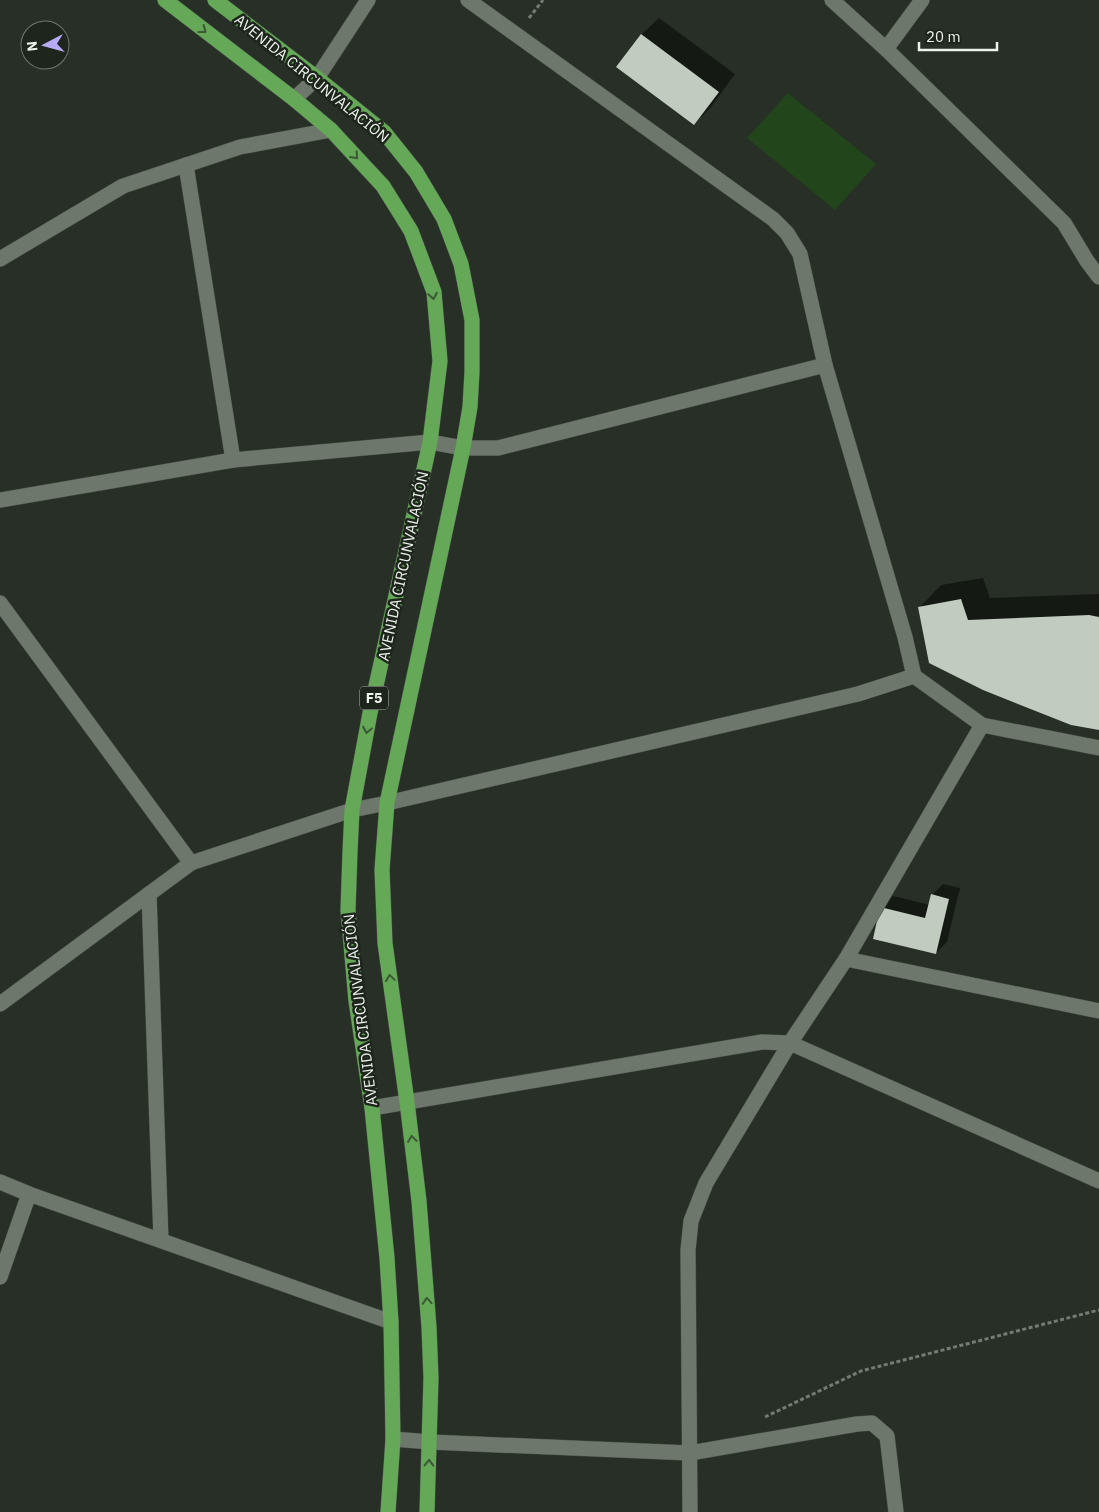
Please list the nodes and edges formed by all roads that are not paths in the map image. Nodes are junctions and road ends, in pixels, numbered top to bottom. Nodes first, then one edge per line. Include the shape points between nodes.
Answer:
1 (165, 0) edge
2 (215, 0) edge
3 (368, 0) edge
4 (468, 0) edge
5 (832, 0) edge
6 (922, 0) edge
7 (886, 49) junction
8 (317, 78) junction
9 (294, 99) junction
10 (331, 130) junction
11 (186, 165) junction
12 (0, 260) edge
13 (1099, 277) edge
14 (825, 365) junction
15 (430, 442) junction
16 (463, 448) junction
17 (233, 460) junction
18 (0, 500) edge
19 (0, 603) edge
20 (914, 676) junction
21 (982, 725) junction
22 (1099, 748) edge
23 (387, 803) junction
24 (352, 810) junction
25 (191, 863) junction
26 (150, 894) junction
27 (846, 959) junction
28 (0, 1004) edge
29 (1099, 1011) edge
30 (790, 1043) junction
31 (407, 1102) junction
32 (372, 1108) junction
33 (1099, 1181) edge
34 (0, 1182) edge
35 (29, 1194) junction
36 (161, 1240) junction
37 (0, 1277) edge
38 (391, 1322) junction
39 (393, 1438) junction
40 (430, 1442) junction
41 (690, 1453) junction
42 (388, 1512) edge
43 (427, 1512) edge
44 (690, 1512) edge
45 (896, 1512) edge

1 -> 9 highway, AVENIDA CIRCUNVALACIÓN / F5
2 - 8 highway, AVENIDA CIRCUNVALACIÓN / F5
3 - 8 street
4 - 14 street via 773,219 787,233 800,254
5 - 7 street
6 - 7 street
7 - 13 street via 1064,223
8 - 9 street
8 - 16 highway, AVENIDA CIRCUNVALACIÓN / F5 via 384,132 416,172 444,219 461,264 472,320 470,407
9 - 10 highway, AVENIDA CIRCUNVALACIÓN / F5
10 - 11 street via 240,147
10 -> 15 highway, AVENIDA CIRCUNVALACIÓN / F5 via 383,186 410,231 434,292 440,361
11 - 12 street via 123,186
11 - 17 street
14 - 16 street via 498,448
14 - 20 street
15 - 16 street
15 - 17 street
15 -> 24 highway, AVENIDA CIRCUNVALACIÓN / F5 via 370,713
16 - 23 highway, AVENIDA CIRCUNVALACIÓN / F5
17 - 18 street
19 - 25 street
20 - 21 street
20 - 23 street via 858,694
21 - 22 street
21 - 27 street
23 - 24 street
31 -> 23 highway, AVENIDA CIRCUNVALACIÓN / F5 via 385,943 382,870
24 - 25 street
24 - 32 highway, AVENIDA CIRCUNVALACIÓN / F5 via 348,910 356,1001
25 - 26 street
26 - 28 street
26 - 36 street
27 - 29 street
27 - 30 street
30 - 31 street via 762,1042
30 - 33 street
30 - 41 street via 706,1183 691,1221 688,1250
31 - 32 street
40 -> 31 highway, AVENIDA CIRCUNVALACIÓN / F5 via 429,1327
32 - 38 highway, AVENIDA CIRCUNVALACIÓN / F5
34 - 35 street
35 - 36 street
35 - 37 street
36 - 38 street
38 - 39 highway, AVENIDA CIRCUNVALACIÓN / F5
39 - 40 street
39 - 42 highway, AVENIDA CIRCUNVALACIÓN / F5
40 - 41 street
43 -> 40 highway, AVENIDA CIRCUNVALACIÓN / F5
41 - 44 street
41 - 45 street via 872,1423 887,1436

